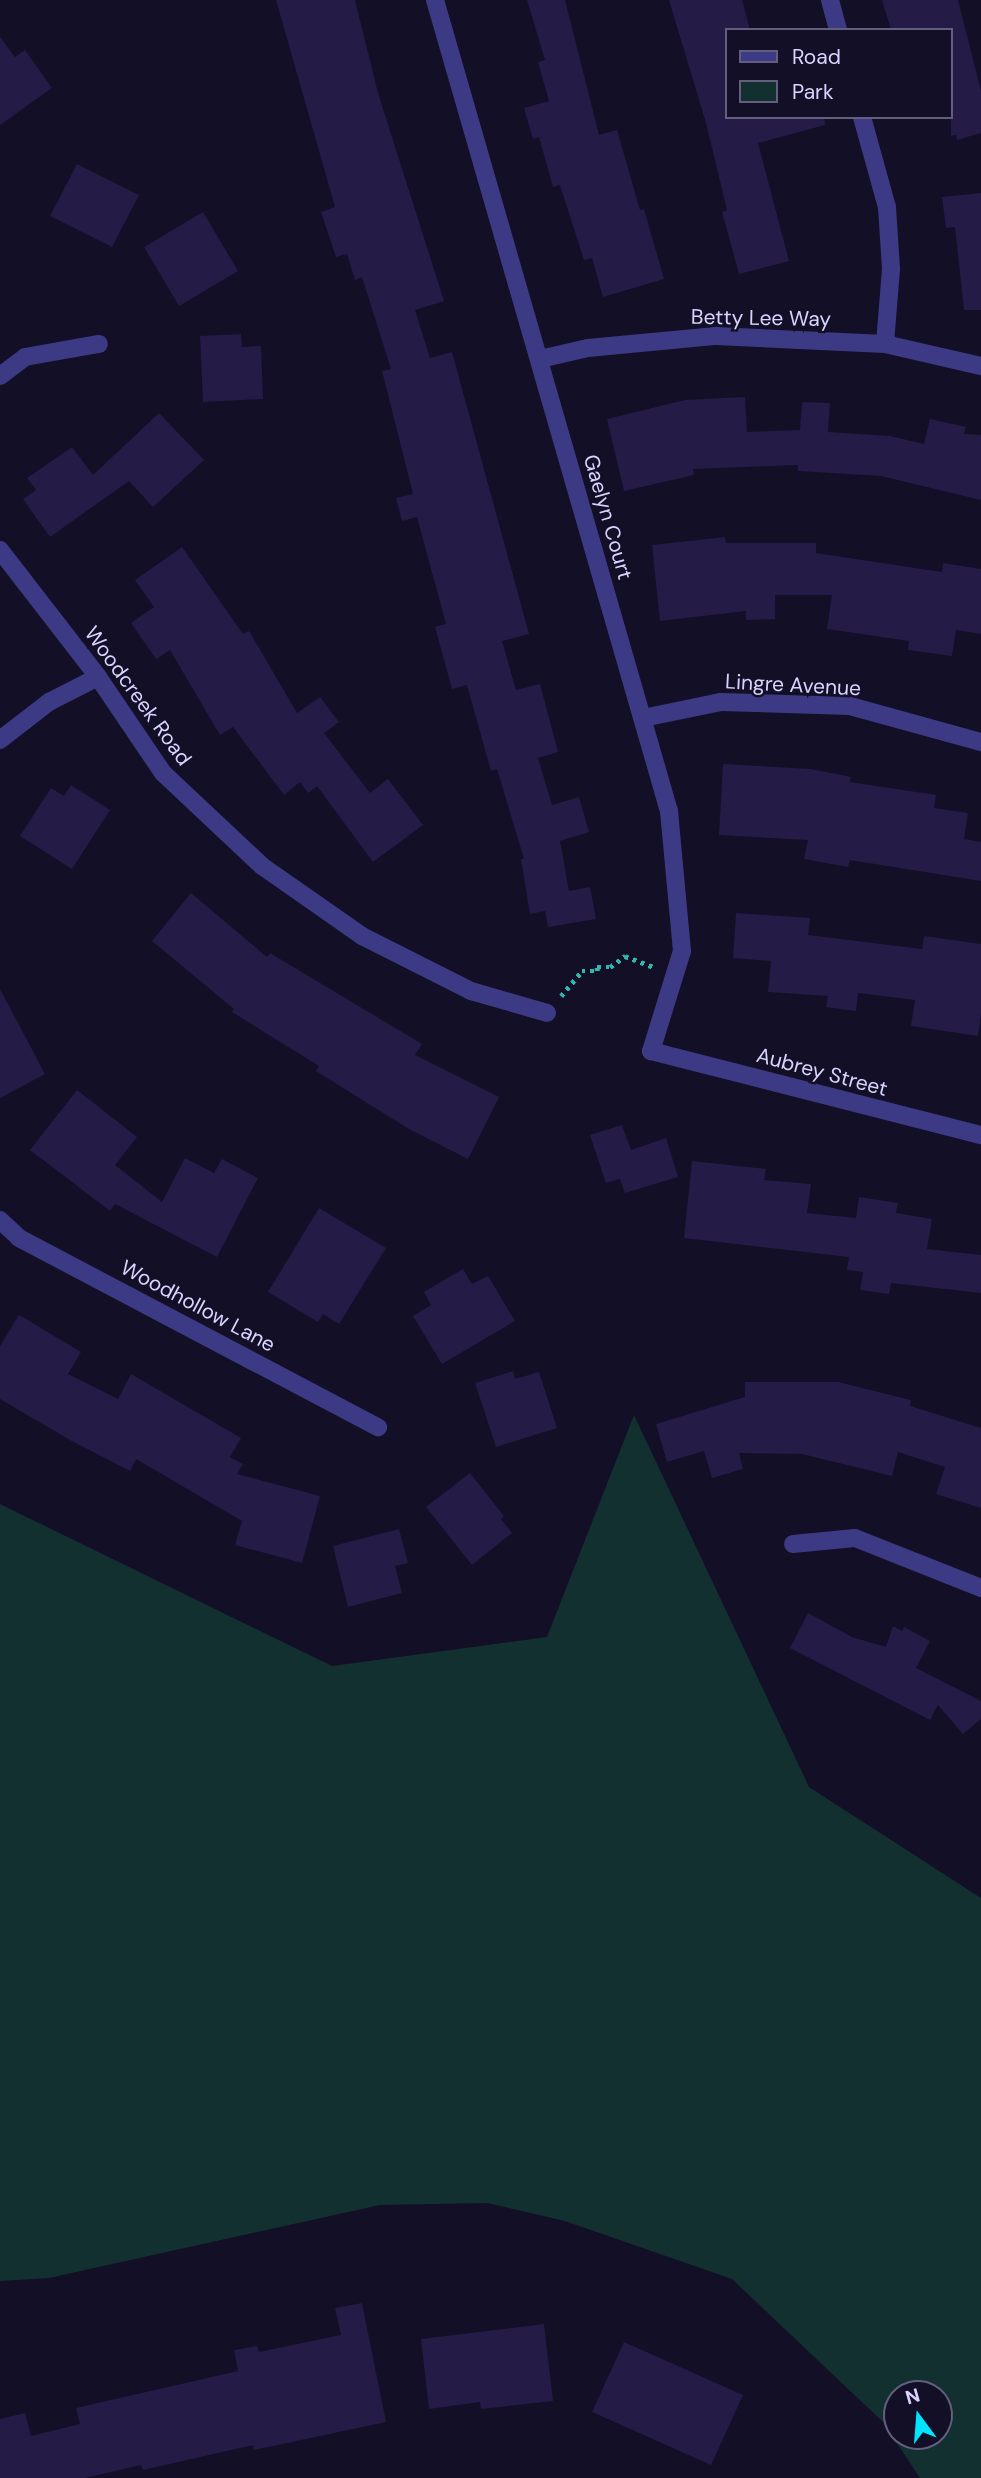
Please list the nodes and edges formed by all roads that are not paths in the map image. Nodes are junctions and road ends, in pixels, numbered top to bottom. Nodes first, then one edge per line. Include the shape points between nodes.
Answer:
1 (435, 0) edge
2 (830, 0) edge
3 (837, 28) edge
4 (863, 119) edge
5 (99, 344) dead end
6 (885, 345) junction
7 (540, 359) junction
8 (981, 366) edge
9 (0, 376) edge
10 (0, 551) edge
11 (97, 677) junction
12 (643, 718) junction
13 (0, 740) edge
14 (981, 742) edge
15 (547, 1013) road end
16 (651, 1051) joint
17 (981, 1135) edge
18 (0, 1220) edge
19 (378, 1427) dead end
20 (793, 1544) dead end
21 (981, 1588) edge

1 - 7 street, Gaelyn Court
2 - 3 street
4 - 6 street via 887,206 891,269
5 - 9 street via 25,357
6 - 7 street, Betty Lee Way via 716,336 588,348
6 - 8 street, Betty Lee Way
7 - 12 street, Gaelyn Court
10 - 11 street, Woodcreek Road
11 - 13 street via 49,702
11 - 15 street, Woodcreek Road via 163,773 262,866 362,936 471,991
12 - 14 street, Lingre Avenue via 721,702 850,706
12 - 16 street, Gaelyn Court via 669,811 682,951
16 - 17 street, Aubrey Street
18 - 19 street, Woodhollow Lane via 19,1238
20 - 21 street via 855,1538

